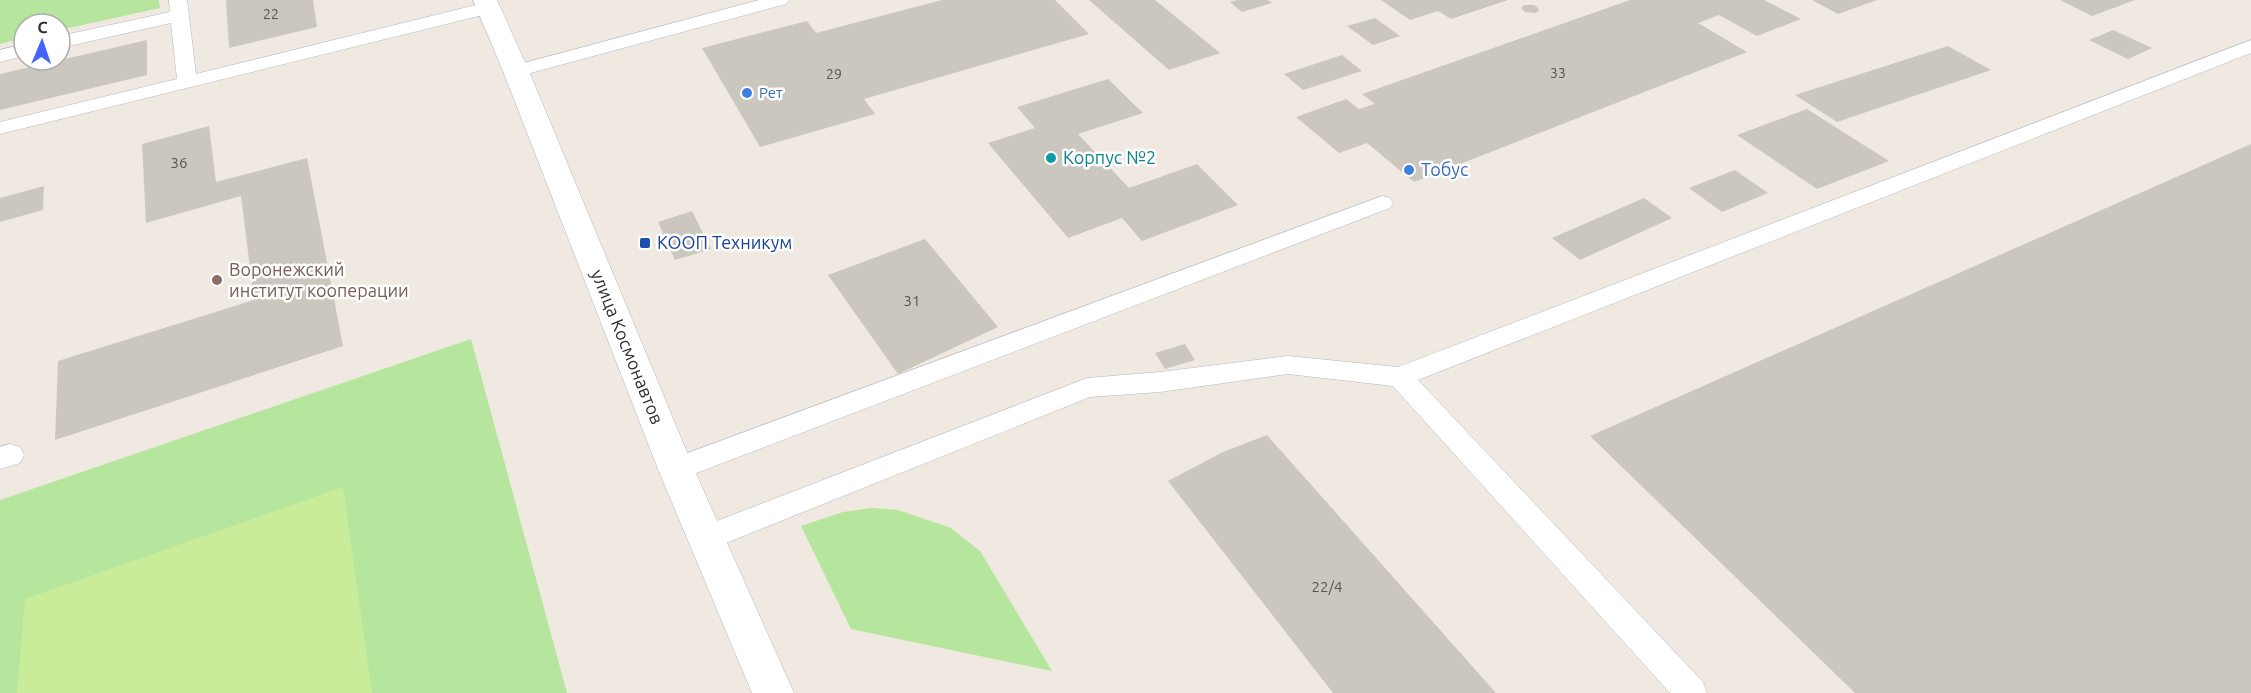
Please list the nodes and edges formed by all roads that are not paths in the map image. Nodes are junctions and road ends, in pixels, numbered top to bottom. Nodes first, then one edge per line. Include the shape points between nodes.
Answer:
1 (780, 0) edge
2 (487, 4) edge
3 (179, 7) edge
4 (72, 38) edge
5 (2251, 46) edge
6 (516, 71) junction
7 (187, 81) junction
8 (0, 128) edge
9 (1382, 203) dead end
10 (1401, 377) junction
11 (676, 469) junction
12 (706, 538) junction
13 (773, 693) edge
14 (1691, 693) edge

1 - 6 lane
2 - 6 main road, улица Космонавтов
2 - 7 lane
3 - 4 lane
3 - 7 lane
5 - 10 lane
6 - 11 main road, улица Космонавтов
7 - 8 lane
9 - 11 lane
10 - 12 lane via 1288,365 1087,388
10 - 14 lane
11 - 12 main road, улица Космонавтов
12 - 13 main road, улица Космонавтов

